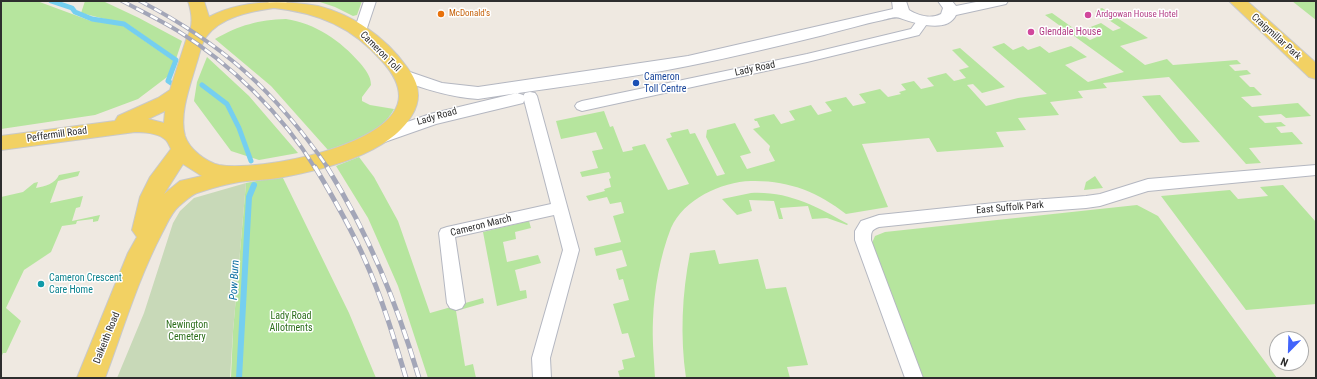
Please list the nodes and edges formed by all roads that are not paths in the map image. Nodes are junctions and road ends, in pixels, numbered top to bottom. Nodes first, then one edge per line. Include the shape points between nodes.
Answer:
1 (196, 1) edge
2 (248, 1) edge
3 (370, 1) edge
4 (1001, 1) edge
5 (1237, 1) edge
6 (274, 3) edge
7 (901, 6) edge
8 (947, 6) edge
9 (923, 21) junction
10 (200, 31) junction
11 (360, 31) junction
12 (637, 70) junction
13 (1316, 73) edge
14 (404, 74) junction
15 (179, 93) junction
16 (530, 96) junction
17 (582, 106) dead end
18 (112, 127) junction
19 (379, 138) junction
20 (1, 143) edge
21 (178, 143) junction
22 (1316, 170) edge
23 (236, 175) junction
24 (560, 208) junction
25 (140, 253) junction
26 (456, 303) dead end
27 (91, 378) edge
28 (542, 378) edge
29 (914, 378) edge

1 - 10 main road via 200,12
2 - 6 main road
3 - 11 street
4 - 8 street, Lady Road via 970,8
5 - 13 main road, Craigmillar Park
6 - 10 main road, Cameron Toll via 238,10
6 - 11 main road, Cameron Toll via 314,9 344,21
7 - 9 street, Lady Road via 909,16
7 - 12 street, Lady Road via 883,14 822,31
8 - 9 street, Lady Road via 948,16 942,20
9 - 17 street, Lady Road via 915,32
10 - 15 main road
11 - 14 main road, Cameron Toll
12 - 14 street, Lady Road via 478,93 440,89
12 - 16 street, Lady Road
14 - 19 main road, Cameron Toll via 408,93 407,104 392,128
15 - 18 main road, Peffermill Road via 166,103
15 - 21 main road via 174,116
16 - 19 street, Lady Road via 443,115
16 - 24 street
18 - 20 main road, Peffermill Road
18 - 21 main road, Peffermill Road via 148,125 166,130
19 - 23 main road, Cameron Toll via 321,160 267,172
21 - 23 main road, Cameron Toll via 197,164 210,170
21 - 25 main road, Dalkeith Road via 173,164 151,197
22 - 29 street, East Suffolk Park via 1148,185 1086,202 923,216 869,224 863,232 863,240
23 - 25 main road, Dalkeith Road via 188,187 177,194 159,216
24 - 26 street, Cameron March via 447,233
24 - 28 street via 571,250 541,358
25 - 27 main road, Dalkeith Road

